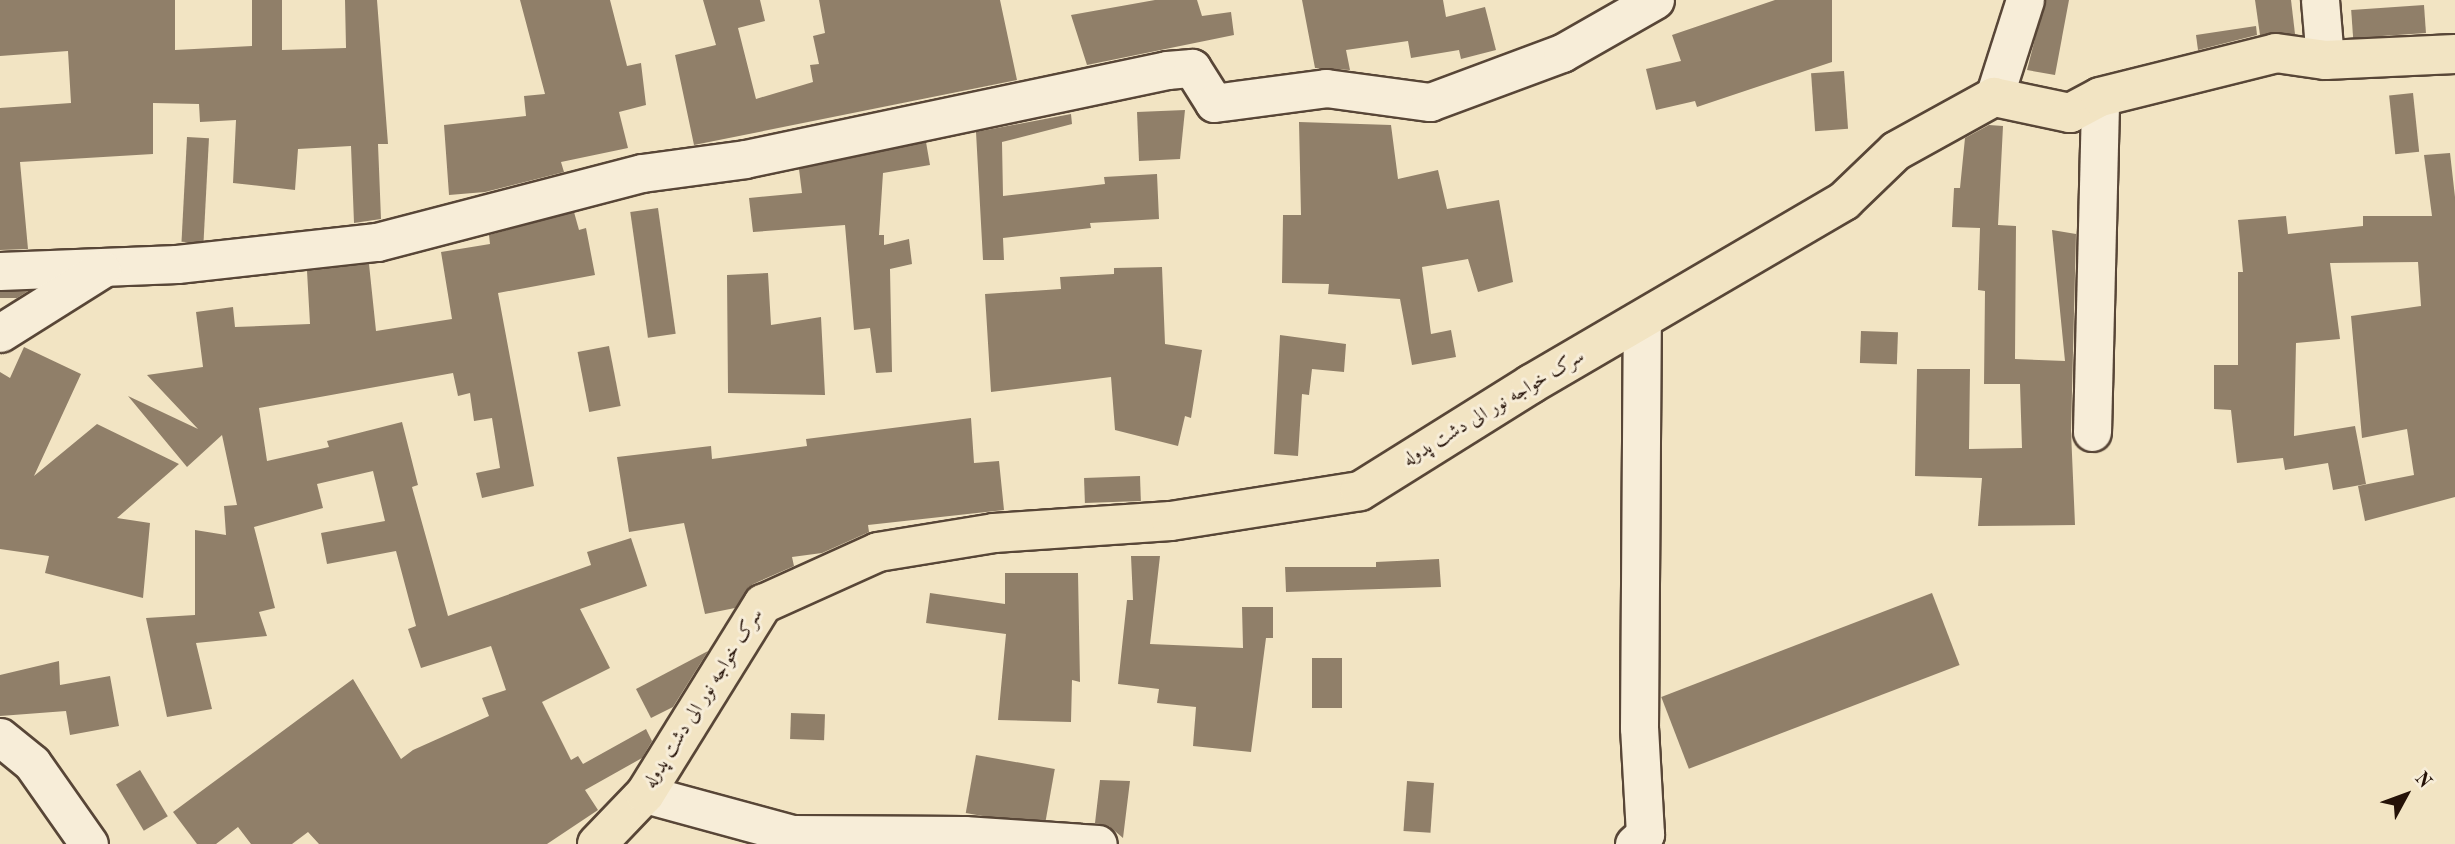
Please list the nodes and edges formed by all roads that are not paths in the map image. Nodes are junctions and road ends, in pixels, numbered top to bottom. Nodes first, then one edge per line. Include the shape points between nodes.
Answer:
1 (1655, 0) edge
2 (2025, 0) edge
3 (2320, 0) edge
4 (2455, 54) edge
5 (2325, 60) junction
6 (1994, 97) junction
7 (2100, 97) junction
8 (103, 268) junction
9 (0, 271) edge
10 (1642, 320) junction
11 (0, 333) edge
12 (2092, 432) dead end
13 (0, 737) edge
14 (645, 794) junction
15 (791, 839) edge
16 (1642, 841) edge
17 (89, 844) edge
18 (597, 844) edge
19 (1098, 844) edge

1 - 8 street via 1562,53 1430,102 1326,88 1213,103 1192,68 1167,70 745,159 642,173 377,242
2 - 6 street
3 - 5 street
4 - 5 main road
5 - 7 main road via 2276,52
6 - 7 main road via 2070,113
6 - 10 main road, سرک خواجه نور الی دشت پدوله via 1896,151 1844,201
7 - 12 street
8 - 9 street
8 - 11 street
10 - 14 main road, سرک خواجه نور الی دشت پدوله via 1360,491 1171,521 994,533 878,552 763,604
10 - 16 street
13 - 17 street via 32,763
14 - 15 street
14 - 18 main road, سرک خواجه نور الی دشت پدوله
15 - 19 street via 964,835

